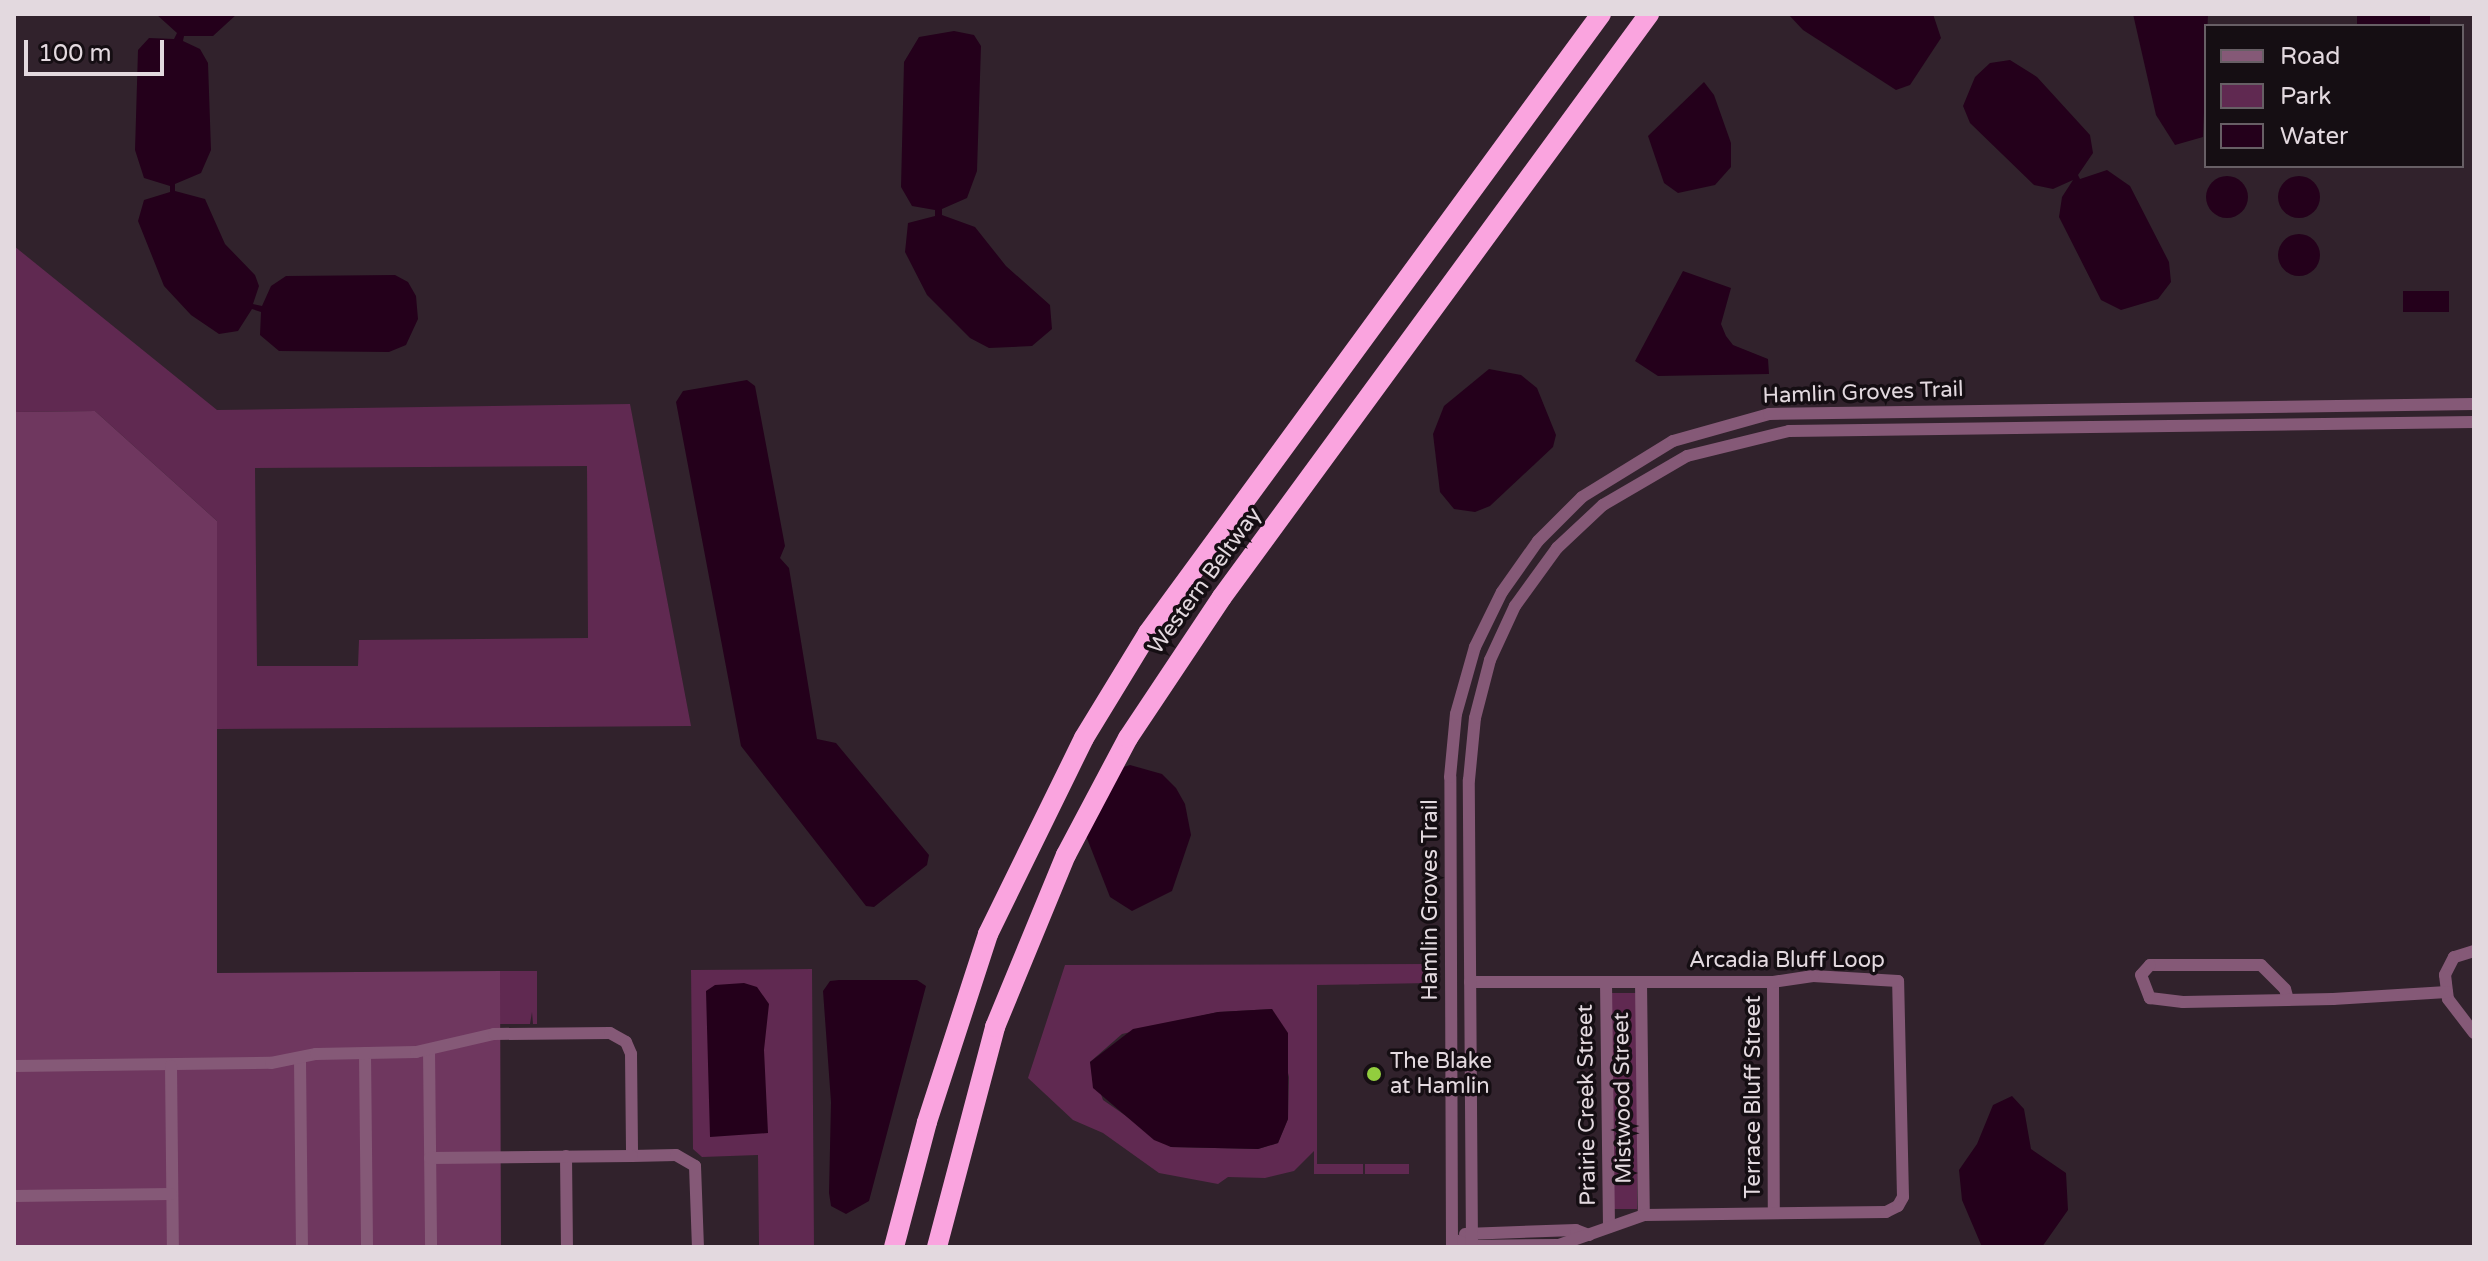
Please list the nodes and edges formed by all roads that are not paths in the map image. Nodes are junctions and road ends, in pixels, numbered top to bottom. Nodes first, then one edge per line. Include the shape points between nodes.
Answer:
1 (1601, 14) edge
2 (1649, 14) edge
3 (2474, 404) edge
4 (1908, 410) junction
5 (2474, 422) edge
6 (1908, 428) junction
7 (2474, 951) edge
8 (1470, 982) junction
9 (1606, 982) junction
10 (1641, 982) junction
11 (1773, 982) junction
12 (2447, 992) junction
13 (2288, 1000) junction
14 (2474, 1033) edge
15 (429, 1050) junction
16 (365, 1053) junction
17 (300, 1060) junction
18 (14, 1066) edge
19 (171, 1066) junction
20 (566, 1156) junction
21 (632, 1156) junction
22 (430, 1158) junction
23 (171, 1194) junction
24 (14, 1196) edge
25 (1774, 1213) junction
26 (1644, 1215) junction
27 (1609, 1227) junction
28 (1472, 1231) junction
29 (1589, 1235) junction
30 (1452, 1243) edge
31 (1472, 1246) edge
32 (173, 1247) edge
33 (302, 1247) edge
34 (367, 1247) edge
35 (431, 1247) edge
36 (567, 1247) edge
37 (698, 1247) edge
38 (894, 1247) edge
39 (937, 1247) edge

1 - 38 highway, Western Beltway via 1148,633 1084,738 988,934
2 - 39 highway, Western Beltway via 1222,597 1128,738 1066,855 995,1027
3 - 4 street, Hamlin Groves Trail
4 - 6 street
4 - 30 street, Hamlin Groves Trail via 1758,416 1696,432 1652,451 1598,485 1552,525 1490,612 1464,678 1452,748
5 - 6 street, Hamlin Groves Trail
6 - 8 street, Hamlin Groves Trail via 1789,431 1706,449 1618,493 1545,562 1497,644 1475,718 1469,780
7 - 12 street via 2454,957 2445,975
8 - 9 street, Arcadia Bluff Loop
8 - 28 street, Hamlin Groves Trail
9 - 10 street, Arcadia Bluff Loop
9 - 27 street, Prairie Creek Street
10 - 11 street, Arcadia Bluff Loop
10 - 26 street, Mistwood Street
11 - 25 street, Terrace Bluff Street
11 - 25 street, Arcadia Bluff Loop via 1813,976 1898,981 1903,1181 1898,1206 1886,1212
12 - 13 street
12 - 14 street via 2458,1017
13 - 13 street via 2150,998 2141,975 2150,965 2261,965 2285,989
15 - 16 street
15 - 21 street via 494,1034 610,1033 626,1042 631,1054
15 - 22 street
16 - 17 street
16 - 34 street
17 - 19 street
17 - 33 street
18 - 19 street
19 - 23 street
20 - 21 street
20 - 22 street
20 - 36 street
21 - 37 street via 676,1155 695,1166
22 - 35 street
23 - 24 street
23 - 32 street
25 - 26 street, Arcadia Bluff Loop
26 - 27 street, Arcadia Bluff Loop
27 - 29 street, Arcadia Bluff Loop
28 - 29 street, Arcadia Bluff Loop via 1576,1230
28 - 30 street, Arcadia Bluff Loop
28 - 31 street, Hamlin Groves Trail
29 - 31 street, Arcadia Bluff Loop via 1559,1245
30 - 31 street, Arcadia Bluff Loop

